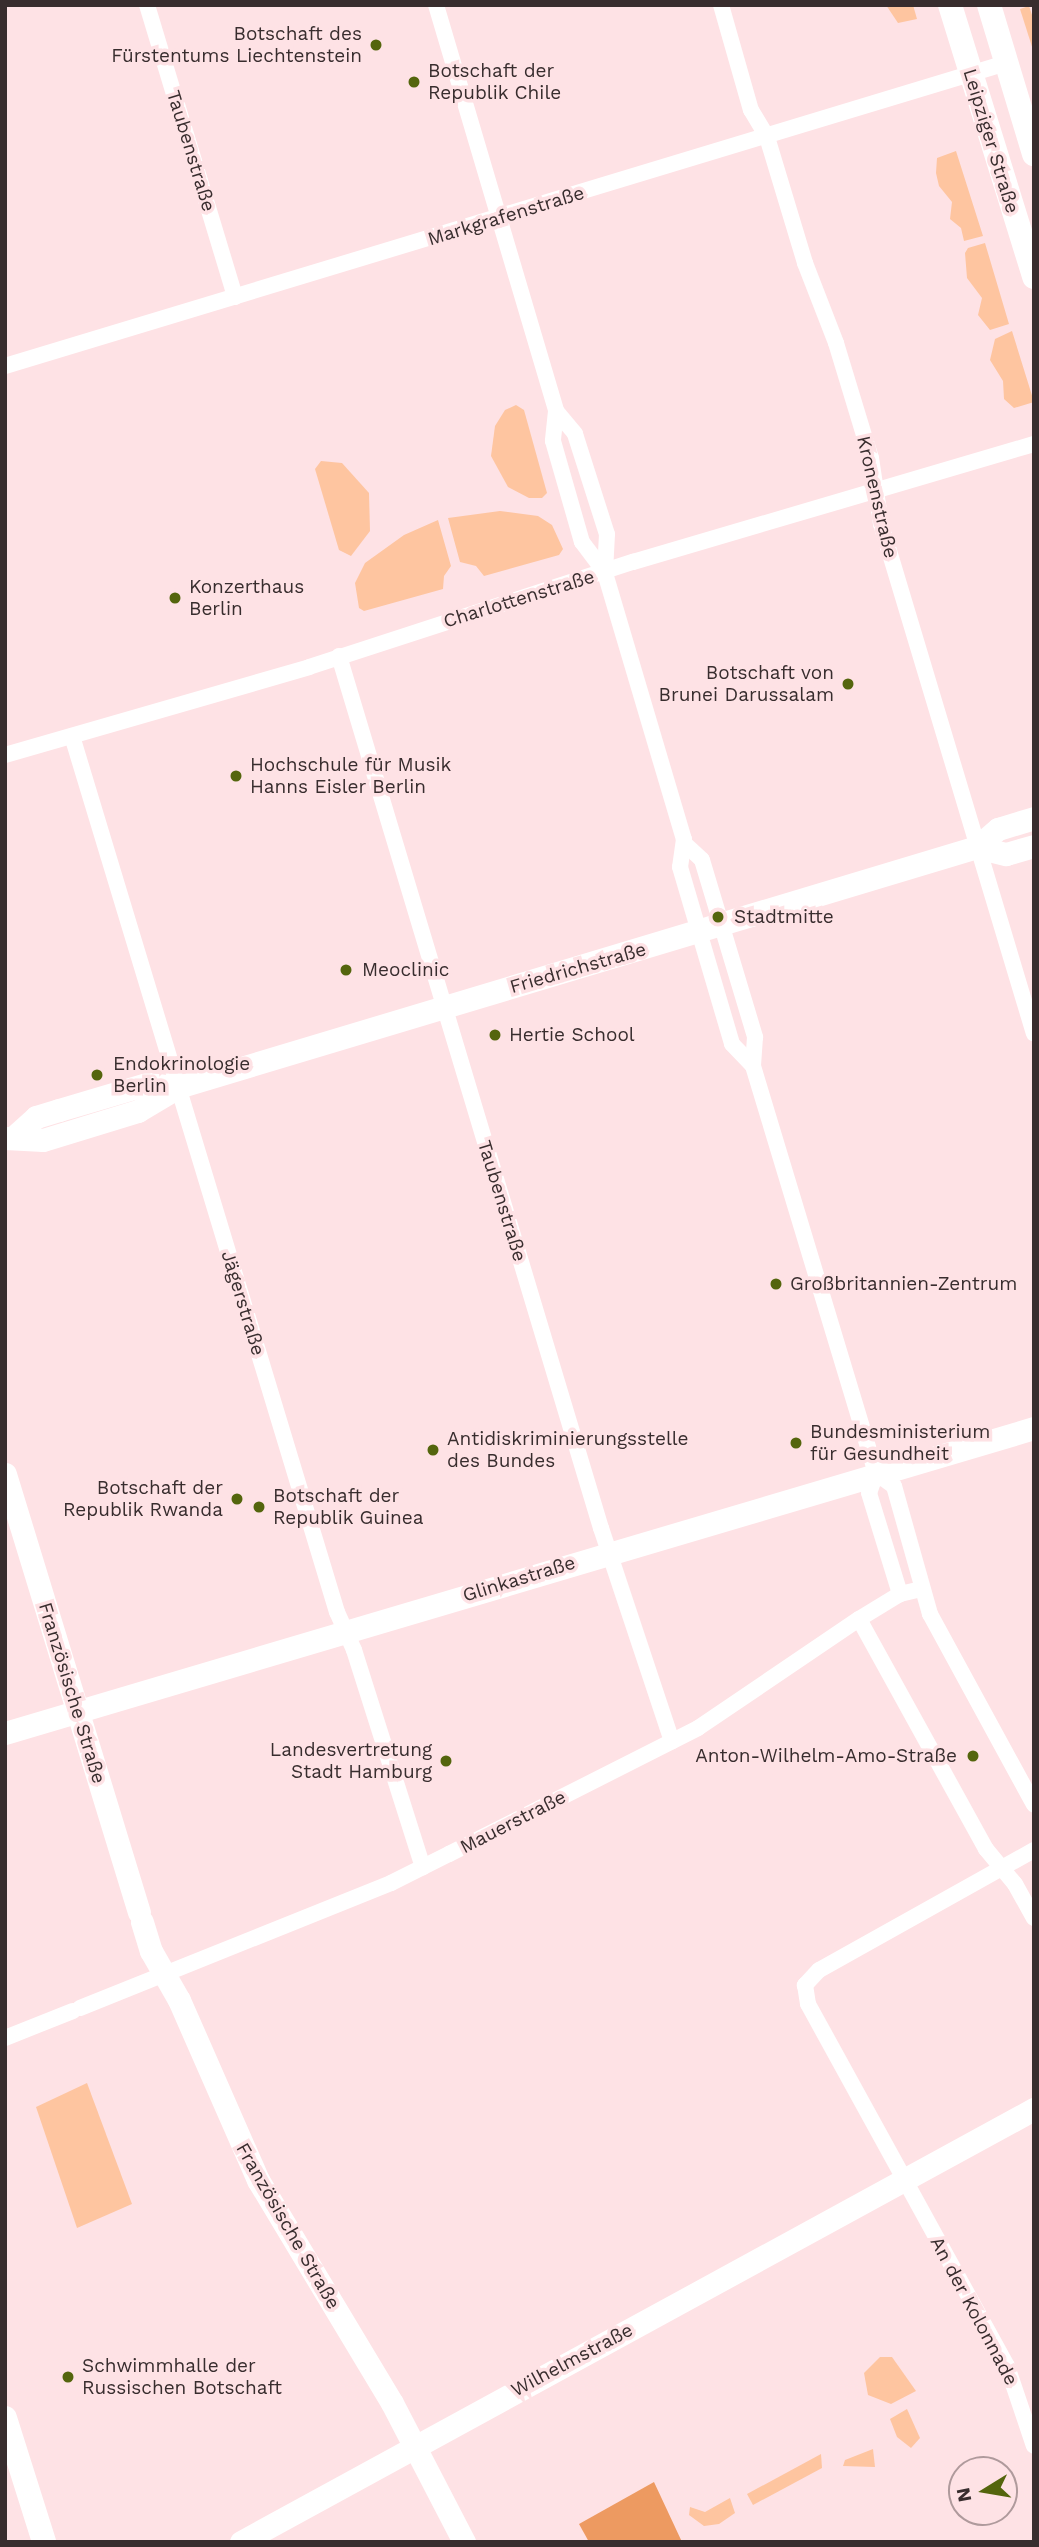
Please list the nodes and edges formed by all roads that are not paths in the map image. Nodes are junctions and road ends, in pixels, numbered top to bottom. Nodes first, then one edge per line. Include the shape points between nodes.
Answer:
1 (147, 5) edge
2 (436, 5) edge
3 (721, 5) edge
4 (950, 5) edge
5 (989, 5) edge
6 (1006, 63) junction
7 (971, 74) junction
8 (767, 137) junction
9 (1034, 154) edge
10 (498, 218) junction
11 (1034, 277) edge
12 (235, 297) junction
13 (5, 366) edge
14 (556, 411) junction
15 (1034, 444) edge
16 (876, 492) junction
17 (605, 573) junction
18 (339, 656) junction
19 (72, 736) junction
20 (5, 755) edge
21 (1034, 818) edge
22 (685, 844) junction
23 (1034, 846) edge
24 (977, 847) junction
25 (721, 925) junction
26 (699, 932) junction
27 (443, 1008) junction
28 (1034, 1034) edge
29 (753, 1066) junction
30 (178, 1087) junction
31 (10, 1137) edge
32 (1034, 1428) edge
33 (876, 1473) junction
34 (5, 1474) edge
35 (609, 1553) junction
36 (922, 1589) junction
37 (900, 1594) junction
38 (859, 1619) junction
39 (345, 1631) junction
40 (77, 1711) junction
41 (5, 1733) edge
42 (672, 1742) junction
43 (1034, 1805) edge
44 (1034, 1850) edge
45 (423, 1867) junction
46 (1002, 1869) junction
47 (1034, 1918) edge
48 (164, 1975) junction
49 (5, 2038) edge
50 (1034, 2109) edge
51 (904, 2180) junction
52 (5, 2418) edge
53 (1034, 2446) edge
54 (414, 2447) junction
55 (44, 2542) edge
56 (241, 2542) edge
57 (464, 2542) edge

1 - 12 street, Taubenstraße
2 - 10 street
3 - 8 street, Kronenstraße via 751,110
4 - 7 main road, Leipziger Straße
5 - 6 main road, Leipziger Straße
6 - 7 street, Markgrafenstraße
6 - 9 main road, Leipziger Straße
7 - 8 street, Markgrafenstraße
7 - 11 main road, Leipziger Straße
8 - 10 street, Markgrafenstraße
8 - 16 street, Kronenstraße via 805,262 836,343 871,458
10 - 12 street, Markgrafenstraße
10 - 14 street
12 - 13 street, Markgrafenstraße
14 - 17 street via 553,441 582,542
14 - 17 street via 576,434 607,534
15 - 16 street, Charlottenstraße
16 - 17 street, Charlottenstraße
16 - 24 street, Kronenstraße via 881,524
17 - 18 street, Charlottenstraße
17 - 22 street
18 - 19 street, Charlottenstraße
18 - 27 street, Taubenstraße
19 - 20 street, Charlottenstraße
19 - 30 street, Jägerstraße
21 - 24 street, Friedrichstraße via 998,829
22 - 25 street via 702,860
22 - 26 street via 680,867
23 - 24 street, Friedrichstraße via 1006,854
24 - 25 street, Friedrichstraße
24 - 28 street, Kronenstraße
25 - 26 street, Friedrichstraße
25 - 29 street via 755,1037
26 - 27 street, Friedrichstraße
26 - 29 street via 732,1044
27 - 30 street, Friedrichstraße
27 - 35 street, Taubenstraße
29 - 33 street
30 - 31 street, Friedrichstraße via 147,1084 83,1103 36,1117
30 - 39 street, Jägerstraße
32 - 33 street, Glinkastraße
33 - 35 street, Glinkastraße
33 - 36 street via 894,1486
33 - 37 street via 869,1493
34 - 40 street, Französische Straße
35 - 39 street, Glinkastraße
35 - 42 street, Taubenstraße
36 - 37 street, Mauerstraße
36 - 43 street via 930,1614
37 - 38 street, Mauerstraße
38 - 42 street, Mauerstraße
38 - 46 street via 986,1849
39 - 40 street, Glinkastraße
39 - 45 street, Jägerstraße
40 - 41 street, Glinkastraße
40 - 48 street, Französische Straße via 141,1917
42 - 45 street, Mauerstraße
44 - 46 street
45 - 48 street, Mauerstraße
46 - 47 street
46 - 51 street via 820,1970 805,1985 808,2004
48 - 49 street, Mauerstraße
48 - 54 street, Französische Straße via 258,2180
50 - 51 street, Wilhelmstraße
51 - 53 street, An der Kolonnade via 1013,2378
51 - 54 street, Wilhelmstraße
52 - 55 main road
54 - 56 street, Wilhelmstraße
54 - 57 street, Französische Straße

